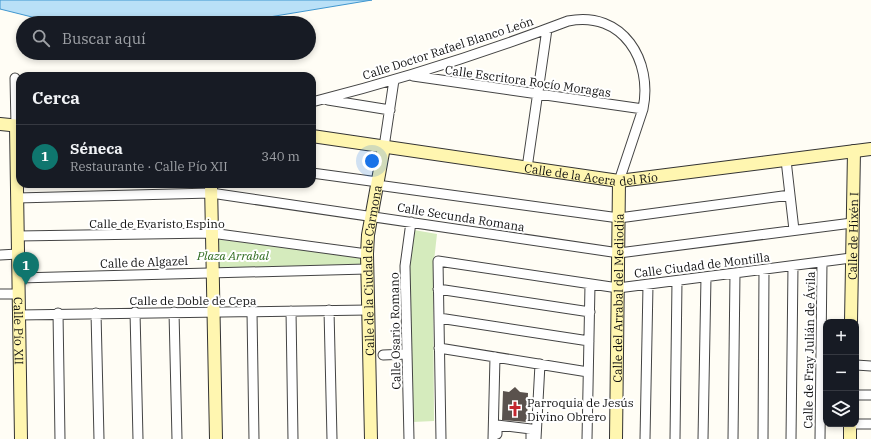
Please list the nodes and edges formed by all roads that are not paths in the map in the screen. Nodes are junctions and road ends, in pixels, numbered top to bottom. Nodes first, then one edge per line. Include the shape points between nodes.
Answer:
1 (547, 29) junction
2 (410, 76) junction
3 (15, 78) dead end
4 (394, 80) junction
5 (16, 94) edge
6 (538, 94) junction
7 (324, 99) junction
8 (316, 101) edge
9 (643, 109) junction
10 (390, 110) junction
11 (0, 124) edge
12 (16, 126) edge
13 (316, 137) edge
14 (384, 147) junction
15 (871, 149) edge
16 (854, 151) junction
17 (786, 160) junction
18 (528, 168) junction
19 (316, 174) edge
20 (619, 181) junction
21 (378, 184) junction
22 (17, 188) edge
23 (211, 189) edge
24 (790, 195) junction
25 (17, 198) junction
26 (372, 215) junction
27 (619, 218) junction
28 (411, 222) junction
29 (852, 223) junction
30 (794, 230) junction
31 (211, 233) junction
32 (18, 236) junction
33 (619, 253) junction
34 (18, 254) junction
35 (367, 254) junction
36 (0, 255) edge
37 (851, 258) junction
38 (822, 262) junction
39 (793, 266) junction
40 (366, 269) junction
41 (764, 270) junction
42 (212, 272) junction
43 (735, 273) junction
44 (706, 277) junction
45 (19, 278) junction
46 (677, 281) junction
47 (590, 285) junction
48 (648, 285) junction
49 (618, 288) junction
50 (438, 289) junction
51 (0, 294) edge
52 (19, 294) junction
53 (329, 310) junction
54 (368, 310) junction
55 (291, 311) junction
56 (135, 312) junction
57 (174, 312) junction
58 (213, 312) junction
59 (252, 312) junction
60 (590, 312) junction
61 (58, 313) junction
62 (96, 313) junction
63 (19, 315) junction
64 (439, 318) junction
65 (851, 319) edge
66 (589, 342) junction
67 (439, 348) junction
68 (407, 354) junction
69 (383, 355) dead end
70 (495, 357) junction
71 (540, 364) junction
72 (859, 365) edge
73 (871, 366) edge
74 (588, 372) junction
75 (859, 395) edge
76 (871, 395) edge
77 (859, 424) edge
78 (871, 424) edge
79 (850, 427) edge
80 (21, 439) edge
81 (60, 439) edge
82 (99, 439) edge
83 (138, 439) edge
84 (177, 439) edge
85 (216, 439) edge
86 (254, 439) edge
87 (293, 439) edge
88 (332, 439) edge
89 (372, 439) edge
90 (409, 439) edge
91 (441, 439) edge
92 (493, 439) edge
93 (497, 439) edge
94 (531, 439) edge
95 (536, 439) edge
96 (587, 439) edge
97 (616, 439) edge
98 (645, 439) edge
99 (675, 439) edge
100 (703, 439) edge
101 (733, 439) edge
102 (762, 439) edge
103 (791, 439) edge
104 (820, 439) edge
105 (850, 439) edge

1 - 2 street, Calle Doctor Rafael Blanco León
1 - 6 street
1 - 9 street, Calle Doctor Rafael Blanco León via 581,19 604,22 618,30 629,41 643,69 646,91
2 - 4 street, Calle Doctor Rafael Blanco León
2 - 6 street, Calle Escritora Rocío Moragas
3 - 5 street
4 - 7 street, Calle Doctor Rafael Blanco León
4 - 10 street, Calle de la Ciudad de Carmona
6 - 9 street, Calle Escritora Rocío Moragas
6 - 18 street
7 - 8 street, Calle Doctor Rafael Blanco León
7 - 10 street
9 - 20 street, Calle Doctor Rafael Blanco León
10 - 14 street, Calle de la Ciudad de Carmona
11 - 12 street
13 - 14 street, Calle de la Acera del Río
14 - 18 street, Calle de la Acera del Río
14 - 21 street, Calle de la Ciudad de Carmona
15 - 16 street, Calle de la Acera del Río
16 - 17 street, Calle de la Acera del Río
16 - 29 street, Calle de Hixén I
17 - 20 street, Calle de la Acera del Río
17 - 24 street
18 - 20 street, Calle de la Acera del Río
19 - 21 street
20 - 27 street, Calle del Arrabal del Mediodía
21 - 26 street, Calle de la Ciudad de Carmona
21 - 27 street
22 - 25 street, Calle Pío XII
23 - 25 street, Calle Secunda Romana
23 - 26 street, Calle Secunda Romana
23 - 31 street
24 - 27 street
24 - 30 street
25 - 32 street, Calle Pío XII
26 - 28 street, Calle Secunda Romana
26 - 35 street, Calle de la Ciudad de Carmona
27 - 33 street, Calle del Arrabal del Mediodía
28 - 33 street, Calle Secunda Romana
28 - 68 street, Calle Osario Romano via 405,266
29 - 30 street, Calle Secunda Romana
29 - 37 street, Calle de Hixén I
30 - 33 street, Calle Secunda Romana
31 - 32 street, Calle de Evaristo Espino
31 - 35 street, Calle de Evaristo Espino
31 - 42 street
32 - 34 street, Calle Pío XII
33 - 49 street, Calle del Arrabal del Mediodía
34 - 36 street
34 - 45 street, Calle Pío XII
35 - 40 street, Calle de la Ciudad de Carmona
37 - 38 street, Calle Ciudad de Montilla
37 - 65 street, Calle de Hixén I
38 - 39 street, Calle Ciudad de Montilla
38 - 104 street, Calle de Fray Julián de Ávila
39 - 41 street, Calle Ciudad de Montilla
39 - 103 street
40 - 42 street, Calle de Algazel
40 - 54 street, Calle de la Ciudad de Carmona
41 - 43 street, Calle Ciudad de Montilla
41 - 102 street
42 - 45 street, Calle de Algazel
42 - 58 street
43 - 44 street, Calle Ciudad de Montilla
43 - 101 street
44 - 46 street, Calle Ciudad de Montilla
44 - 100 street
45 - 52 street, Calle Pío XII
46 - 48 street, Calle Ciudad de Montilla
46 - 99 street
47 - 49 street, Calle Ciudad de Montilla
47 - 50 street, Calle Ciudad de Montilla via 438,261
47 - 60 street
48 - 49 street, Calle Ciudad de Montilla
48 - 98 street
49 - 97 street, Calle del Arrabal del Mediodía
50 - 60 street
50 - 64 street
51 - 52 street
52 - 63 street, Calle Pío XII
53 - 54 street, Calle de Doble de Cepa
53 - 55 street, Calle de Doble de Cepa
53 - 88 street
54 - 89 street, Calle de la Ciudad de Carmona
55 - 59 street, Calle de Doble de Cepa
55 - 87 street
56 - 57 street, Calle de Doble de Cepa
56 - 62 street, Calle de Doble de Cepa
56 - 83 street
57 - 58 street, Calle de Doble de Cepa
57 - 84 street
58 - 59 street, Calle de Doble de Cepa
58 - 85 street
59 - 86 street
60 - 66 street
61 - 62 street, Calle de Doble de Cepa
61 - 63 street, Calle de Doble de Cepa
61 - 81 street
62 - 82 street
63 - 80 street, Calle Pío XII
64 - 66 street
64 - 67 street
66 - 74 street
67 - 70 street
67 - 91 street
68 - 69 street
68 - 90 street, Calle Osario Romano
70 - 71 street
70 - 92 street
71 - 74 street
71 - 95 street
72 - 73 street
74 - 96 street
75 - 76 street
77 - 78 street
79 - 105 street
93 - 94 street via 497,425 531,429

